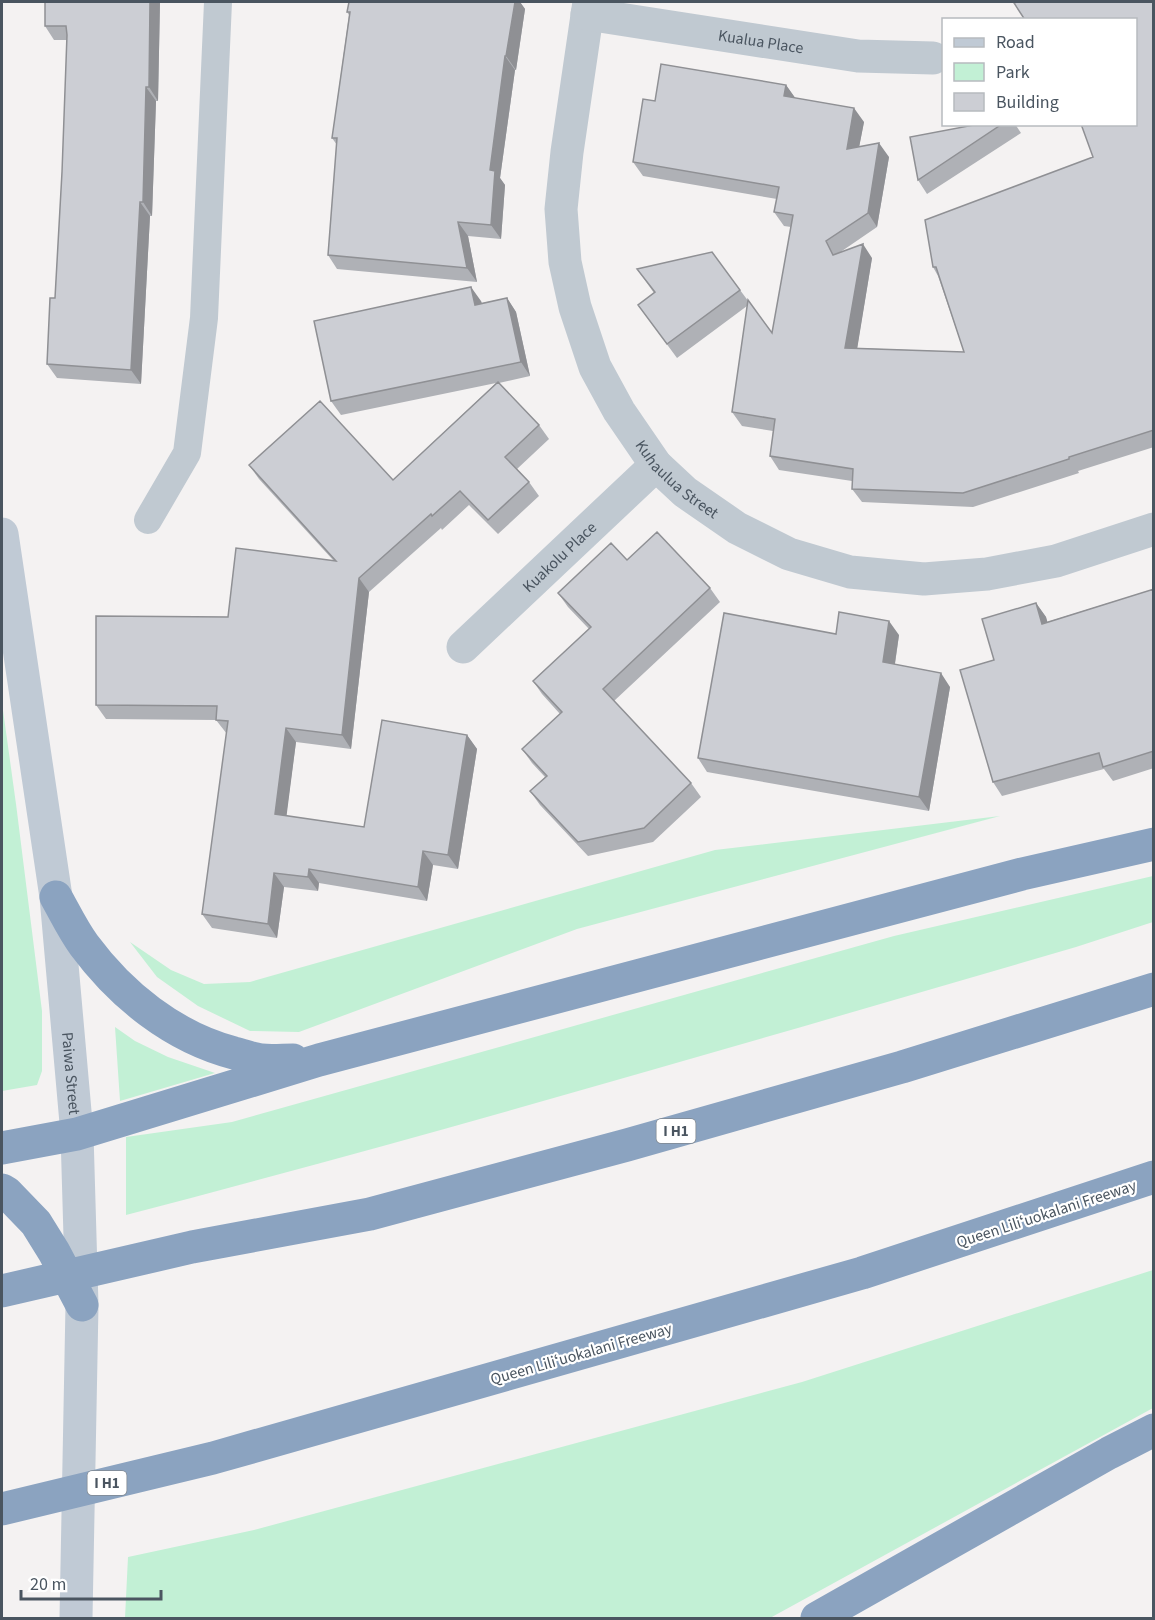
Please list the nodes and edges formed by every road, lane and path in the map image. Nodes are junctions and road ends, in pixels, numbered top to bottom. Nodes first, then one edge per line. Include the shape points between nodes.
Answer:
1 (218, 2) edge
2 (588, 8) edge
3 (933, 58) dead end
4 (656, 465) junction
5 (148, 520) dead end
6 (1154, 529) edge
7 (2, 534) edge
8 (463, 647) dead end
9 (1154, 844) edge
10 (56, 897) junction
11 (1154, 989) edge
12 (319, 1060) junction
13 (76, 1134) junction
14 (2, 1148) edge
15 (1154, 1177) edge
16 (2, 1190) edge
17 (2, 1291) edge
18 (82, 1305) junction
19 (1154, 1430) edge
20 (2, 1509) edge
21 (76, 1618) edge
22 (817, 1618) edge

1 - 5 lane via 204,318 188,453
2 - 3 street, Kualua Place via 858,56
2 - 4 street, Kuhaulua Street via 561,209 565,262 595,367
4 - 6 street, Kuhaulua Street via 685,492 737,528 789,554 850,572 924,579 987,574 1056,561
4 - 8 street, Kuakolu Place
7 - 10 main road, Paiwa Street
9 - 12 highway via 1010,877
10 - 12 highway via 82,943 107,973 164,1022 220,1049 259,1060
10 - 13 main road, Paiwa Street
11 - 17 highway, I H1 via 902,1067 370,1214 192,1247
12 - 13 highway
13 - 14 highway
13 - 18 main road, Paiwa Street
15 - 20 highway, Queen Liliʻuokalani Freeway / I H1 via 862,1273 213,1458
16 - 18 highway via 36,1223
18 - 21 main road, Paiwa Street
19 - 22 highway

